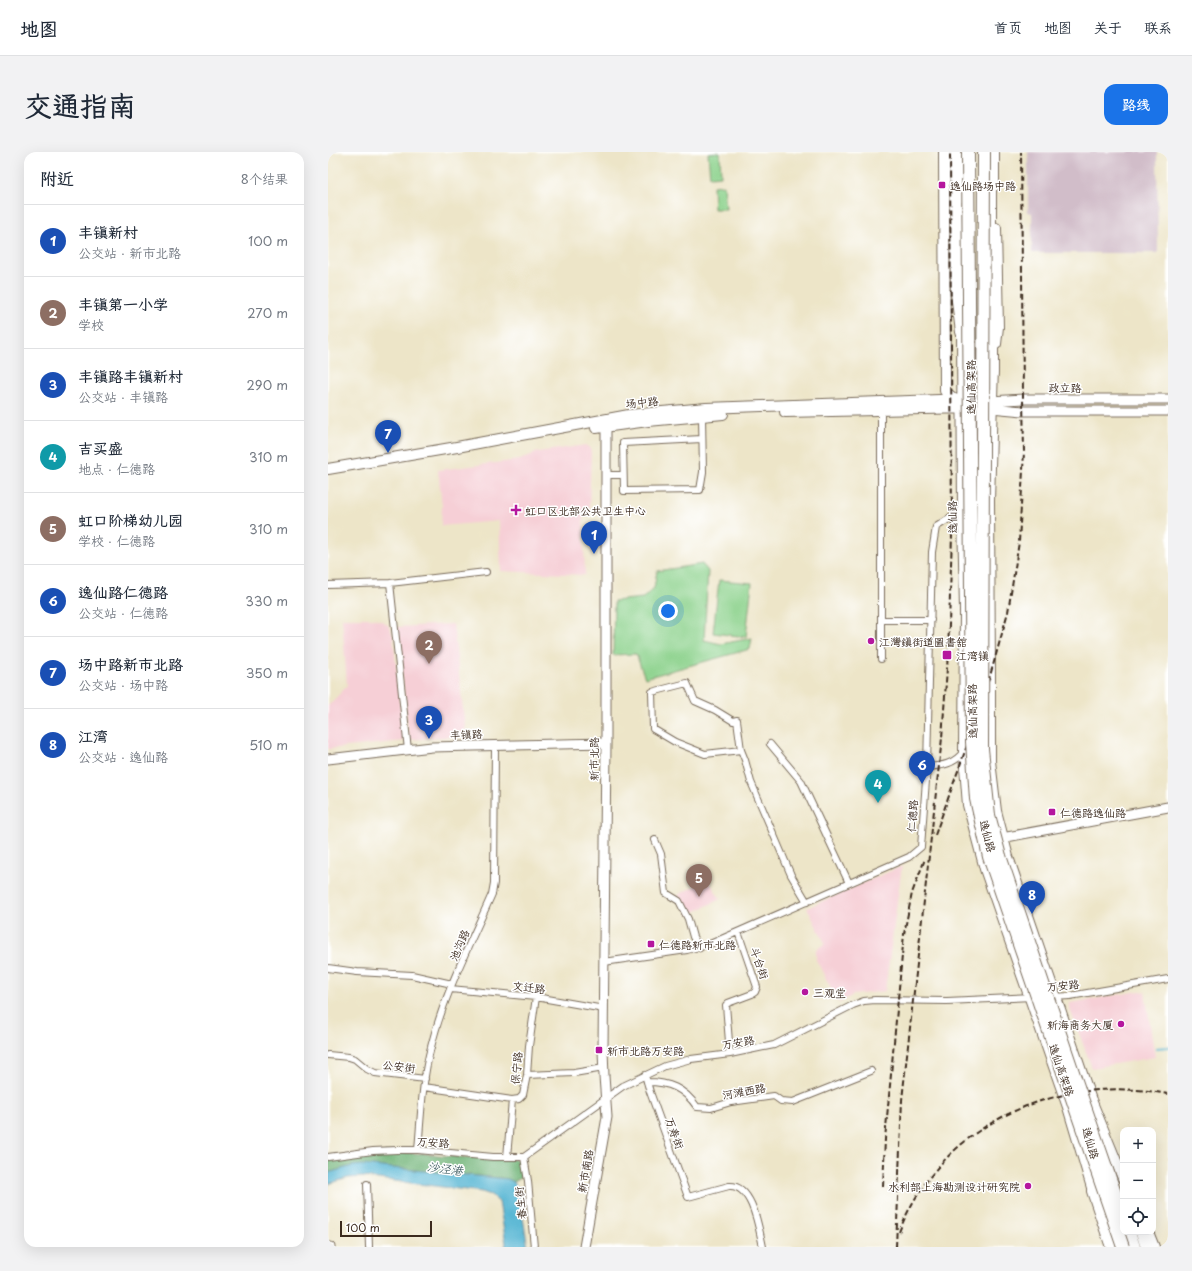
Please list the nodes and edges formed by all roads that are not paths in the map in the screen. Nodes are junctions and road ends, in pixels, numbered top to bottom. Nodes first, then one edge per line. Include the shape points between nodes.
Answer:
1 (944, 152) edge
2 (955, 152) edge
3 (961, 152) edge
4 (968, 152) edge
5 (983, 152) edge
6 (990, 152) edge
7 (994, 152) edge
8 (962, 332) junction
9 (992, 373) junction
10 (1168, 398) edge
11 (960, 402) junction
12 (991, 405) junction
13 (881, 411) junction
14 (1168, 411) edge
15 (702, 416) junction
16 (606, 423) junction
17 (702, 439) junction
18 (328, 469) edge
19 (328, 475) edge
20 (606, 475) junction
21 (623, 475) junction
22 (989, 511) junction
23 (963, 513) junction
24 (486, 572) dead end
25 (390, 583) junction
26 (328, 585) edge
27 (881, 620) junction
28 (931, 620) junction
29 (881, 659) dead end
30 (606, 743) junction
31 (770, 744) dead end
32 (495, 745) junction
33 (408, 750) junction
34 (741, 750) junction
35 (964, 751) junction
36 (328, 759) edge
37 (927, 767) junction
38 (1168, 807) edge
39 (1003, 838) junction
40 (655, 840) dead end
41 (977, 843) junction
42 (849, 883) junction
43 (807, 902) junction
44 (738, 932) junction
45 (700, 948) junction
46 (604, 962) junction
47 (328, 968) edge
48 (1168, 979) edge
49 (451, 986) junction
50 (1056, 996) junction
51 (536, 997) junction
52 (1029, 997) junction
53 (604, 1009) junction
54 (730, 1054) junction
55 (328, 1055) edge
56 (604, 1068) junction
57 (871, 1071) dead end
58 (527, 1075) junction
59 (645, 1075) junction
60 (425, 1079) junction
61 (647, 1082) junction
62 (424, 1087) junction
63 (606, 1099) junction
64 (512, 1100) junction
65 (1091, 1100) junction
66 (1068, 1107) junction
67 (418, 1150) junction
68 (328, 1157) edge
69 (507, 1157) junction
70 (524, 1157) junction
71 (1120, 1171) edge
72 (368, 1184) dead end
73 (1092, 1191) junction
74 (1120, 1207) edge
75 (1130, 1235) edge
76 (1138, 1235) edge
77 (1143, 1235) edge
78 (1149, 1235) edge
79 (368, 1247) edge
80 (534, 1247) edge
81 (584, 1247) edge
82 (763, 1247) edge
83 (1106, 1247) edge
84 (1112, 1247) edge
85 (1117, 1247) edge
86 (1123, 1247) edge
87 (1134, 1247) edge
88 (1142, 1247) edge
89 (1147, 1247) edge
90 (1154, 1247) edge

1 - 11 main road, 逸仙路 via 945,391
2 - 8 highway via 957,293
3 - 8 main road, 逸仙路
4 - 86 highway, 逸仙高架路, bridge via 972,735 976,798 989,857
5 - 9 main road, 逸仙路 via 987,354
5 - 74 highway, 逸仙高架路, bridge via 982,749 989,815 1000,856
6 - 9 highway
7 - 9 main road, 逸仙路 via 998,327
8 - 11 main road, 逸仙路
9 - 12 main road, 逸仙路
10 - 12 street, 政立路 via 1023,399
11 - 12 main road, 政立路
11 - 13 main road, 场中路
11 - 16 main road, 场中路 via 706,408 629,415
11 - 23 main road, 逸仙路
12 - 14 street, 政立路 via 1023,411
12 - 22 main road, 逸仙路
13 - 15 main road, 场中路 via 728,413
13 - 27 street
15 - 16 main road, 场中路
15 - 17 street
16 - 18 main road, 场中路
16 - 19 main road, 场中路 via 461,453
16 - 20 street, 新市北路
17 - 21 street via 623,443
17 - 21 street via 703,472 700,490 624,491
20 - 21 street
20 - 30 street, 新市北路
22 - 23 street, 仁德路
22 - 39 main road, 逸仙路 via 990,761 996,811
23 - 28 street, 仁德路 via 936,527 932,552
23 - 35 main road, 逸仙路
24 - 25 street
25 - 26 street
25 - 33 street
27 - 28 street
27 - 29 street
28 - 37 street, 仁德路
30 - 32 street, 丰镇路
30 - 46 street, 新市北路
31 - 42 street via 801,781
32 - 33 street, 丰镇路
32 - 49 street, 池沟路 via 492,894
33 - 36 street, 丰镇路
34 - 34 street via 738,720 733,721 695,701 687,683 652,692 653,730 674,742 705,754
34 - 43 street via 766,818 791,875
35 - 37 street via 949,764
35 - 41 main road, 逸仙路 via 968,806
37 - 42 street, 仁德路 via 921,847 909,857
38 - 39 street
39 - 41 street
39 - 50 main road, 逸仙路
40 - 45 street via 660,854 666,893 679,901
41 - 52 main road, 逸仙路
42 - 43 street, 仁德路
43 - 44 street, 仁德路
44 - 45 street, 仁德路
44 - 54 street, 斗台街 via 757,987 752,994 726,1005
45 - 46 street, 仁德路
46 - 53 street, 新市北路
47 - 49 street, 文迁路 via 412,974
48 - 50 street, 万安路 via 1070,996
49 - 51 street, 文迁路
49 - 60 street, 池沟路 via 431,1047
50 - 52 street, 万安路
50 - 65 main road, 逸仙路
51 - 53 street, 文迁路
51 - 58 street, 保宁路
52 - 54 street, 万安路 via 947,1002 864,1001 774,1045
52 - 66 main road, 逸仙路
53 - 56 street, 新市北路
54 - 59 street, 万安路 via 675,1062
55 - 60 street, 公安街 via 349,1056 375,1073
56 - 58 street via 574,1073
56 - 63 street, 新市北路
57 - 61 street, 河滩西路 via 793,1102 780,1101 774,1096 731,1102 711,1108 697,1107 675,1086
58 - 64 street, 保宁路 via 523,1095
59 - 61 street, 万寿街
59 - 63 street, 万安路 via 623,1086
60 - 62 street, 池沟路
61 - 82 street, 万寿街 via 688,1197 729,1186 740,1189 752,1203
62 - 64 street, 公安街
62 - 67 street, 池沟路
63 - 70 street, 万安路
63 - 81 street, 新市南路 via 607,1117
64 - 69 street, 保宁路
65 - 66 main road via 1086,1096 1076,1096 1069,1101
65 - 71 main road, 逸仙路
66 - 73 main road, 逸仙路
67 - 68 street, 万安路 via 384,1150
67 - 69 street, 万安路
69 - 70 street, 万安路
70 - 80 street, 春生街
72 - 79 street
73 - 83 main road via 1094,1211
73 - 84 highway
73 - 85 main road, 逸仙路 via 1104,1208
75 - 87 highway
76 - 88 main road
77 - 89 highway
78 - 90 main road

